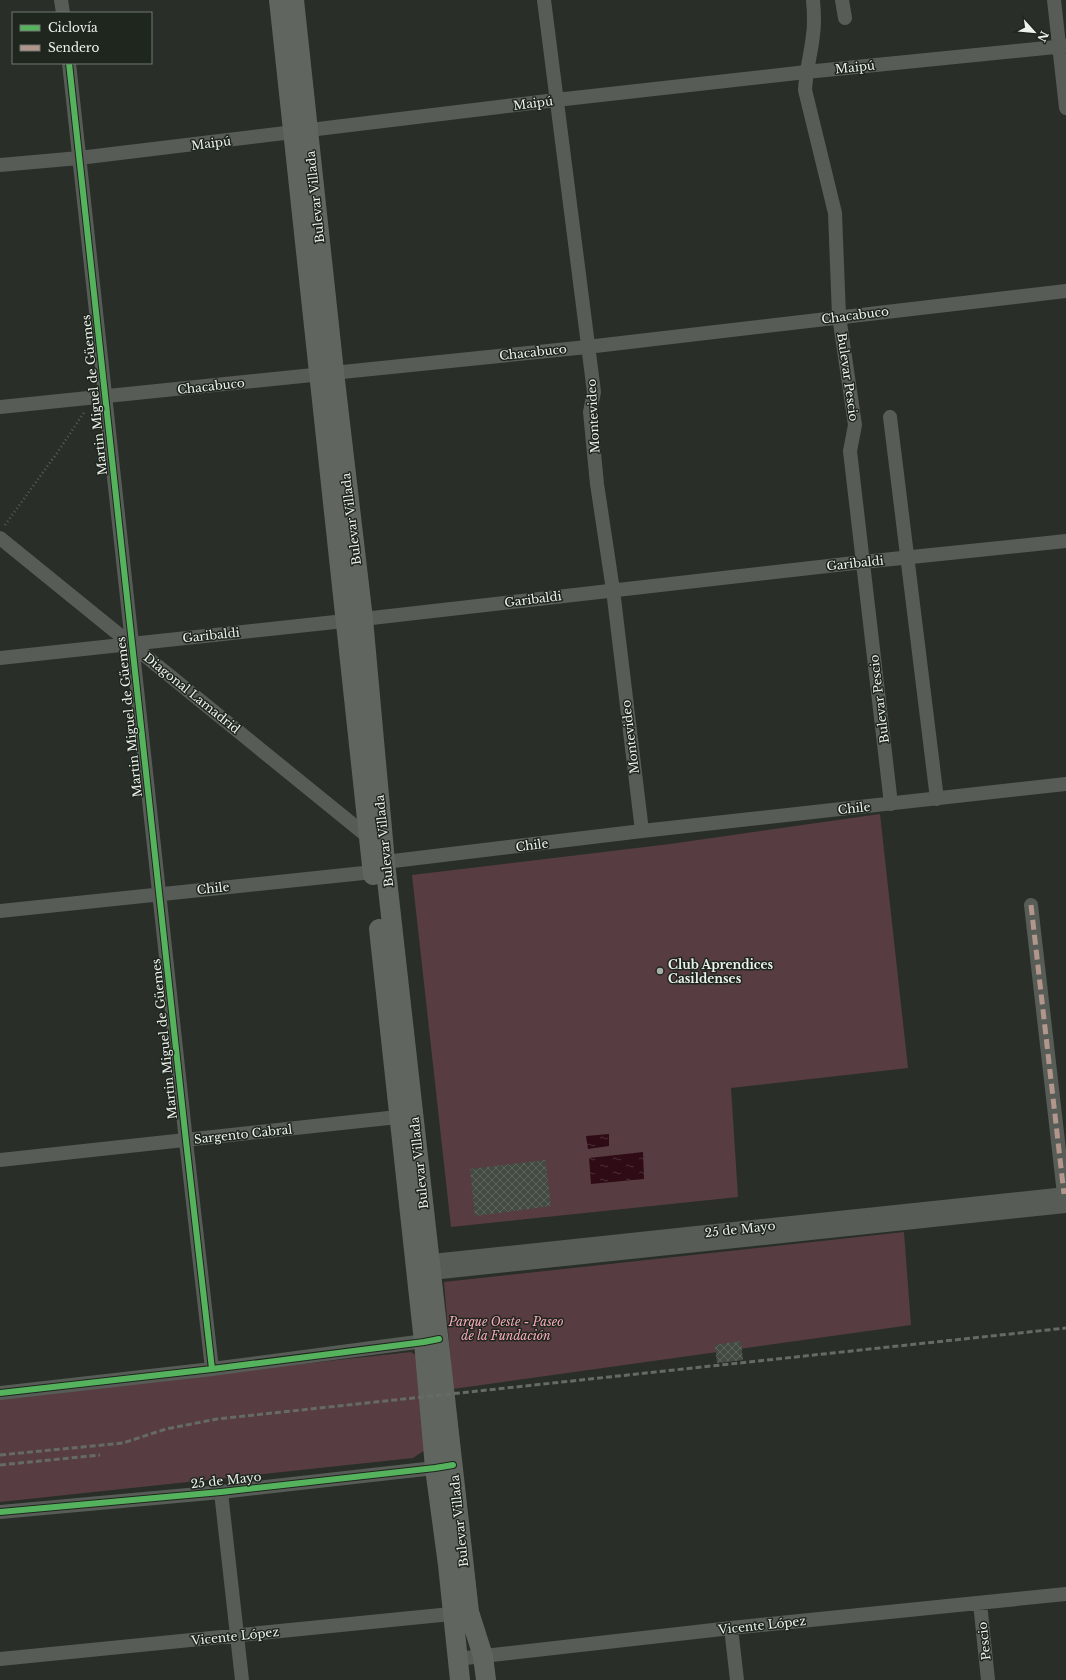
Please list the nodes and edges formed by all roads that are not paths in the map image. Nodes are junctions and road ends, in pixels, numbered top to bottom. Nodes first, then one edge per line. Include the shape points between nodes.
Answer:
1 (62, 0) edge
2 (279, 0) edge
3 (294, 0) edge
4 (544, 0) edge
5 (813, 0) edge
6 (842, 0) edge
7 (1054, 0) edge
8 (63, 12) edge
9 (845, 18) dead end
10 (1062, 46) edge
11 (69, 64) edge
12 (806, 72) junction
13 (556, 100) junction
14 (1066, 108) edge
15 (300, 132) junction
16 (79, 158) junction
17 (0, 165) edge
18 (1066, 291) edge
19 (840, 316) junction
20 (587, 347) junction
21 (326, 374) junction
22 (100, 397) junction
23 (0, 407) edge
24 (890, 417) dead end
25 (2, 532) edge
26 (1066, 541) edge
27 (908, 558) junction
28 (863, 562) junction
29 (613, 590) junction
30 (354, 620) junction
31 (132, 644) junction
32 (0, 658) edge
33 (1066, 784) edge
34 (937, 799) junction
35 (891, 804) junction
36 (642, 832) junction
37 (378, 855) junction
38 (159, 894) junction
39 (1031, 905) dead end
40 (0, 911) edge
41 (406, 1116) junction
42 (186, 1141) junction
43 (0, 1160) edge
44 (1065, 1198) edge
45 (423, 1268) junction
46 (431, 1341) junction
47 (212, 1369) junction
48 (0, 1393) edge
49 (444, 1467) junction
50 (221, 1492) junction
51 (0, 1512) edge
52 (1066, 1594) edge
53 (980, 1603) junction
54 (461, 1613) junction
55 (731, 1628) junction
56 (237, 1636) junction
57 (483, 1656) junction
58 (0, 1659) edge
59 (457, 1659) junction
60 (242, 1680) edge
61 (460, 1680) edge
62 (486, 1680) edge
63 (737, 1680) edge
64 (988, 1680) edge

1 - 8 street
2 - 15 main road, Bulevar Villada
3 - 15 main road, Bulevar Villada
4 - 13 street, Montevideo
5 - 12 street, Bulevar Pescio via 815,18
6 - 9 street
7 - 10 street
10 - 12 street, Maipú
10 - 14 street
11 - 16 street, Martin Miguel de Güemes
12 - 13 street, Maipú
12 - 19 street, Bulevar Pescio via 805,90 835,214
13 - 15 street, Maipú
13 - 20 street, Montevideo
15 - 16 street, Maipú
15 - 21 main road, Bulevar Villada
16 - 17 street, Maipú
16 - 22 street, Martin Miguel de Güemes
18 - 19 street, Chacabuco
19 - 20 street, Chacabuco
19 - 28 street, Bulevar Pescio via 855,426 850,451
20 - 21 street, Chacabuco
20 - 29 street, Montevideo via 594,392 590,412 597,484
21 - 22 street, Chacabuco
21 - 30 main road, Bulevar Villada
22 - 23 street, Chacabuco
22 - 31 street, Martin Miguel de Güemes
24 - 27 street
25 - 31 street, Diagonal Lamadrid
26 - 27 street, Garibaldi
27 - 28 street, Garibaldi
27 - 34 street
28 - 29 street, Garibaldi
28 - 35 street, Bulevar Pescio
29 - 30 street, Garibaldi
29 - 36 street, Montevideo
30 - 31 street, Garibaldi
30 - 37 main road, Bulevar Villada
31 - 32 street, Garibaldi
31 - 37 street, Diagonal Lamadrid
31 - 38 street, Martin Miguel de Güemes
33 - 34 street, Chile
34 - 35 street, Chile
35 - 36 street, Chile
36 - 37 street, Chile
37 - 38 street, Chile
37 - 41 main road, Bulevar Villada
38 - 40 street, Chile
38 - 42 street, Martin Miguel de Güemes
39 - 44 street
41 - 42 street, Sargento Cabral
41 - 45 main road, Bulevar Villada
42 - 43 street, Sargento Cabral
42 - 47 street, Martin Miguel de Güemes
44 - 45 street, 25 de Mayo
45 - 46 main road, Bulevar Villada
46 - 47 street
46 - 49 main road, Bulevar Villada
47 - 48 street
49 - 50 street, 25 de Mayo
49 - 54 main road, Bulevar Villada
50 - 51 street, 25 de Mayo
50 - 56 street
52 - 53 street, Vicente López
53 - 55 street, Vicente López
53 - 64 street, Pescio
54 - 56 street, Vicente López
54 - 57 main road, Bulevar Villada
54 - 59 main road, Bulevar Villada
55 - 57 street, Vicente López
55 - 63 street
56 - 58 street, Vicente López
56 - 60 street
57 - 59 street, Vicente López
57 - 62 main road, Bulevar Villada
59 - 61 main road, Bulevar Villada

